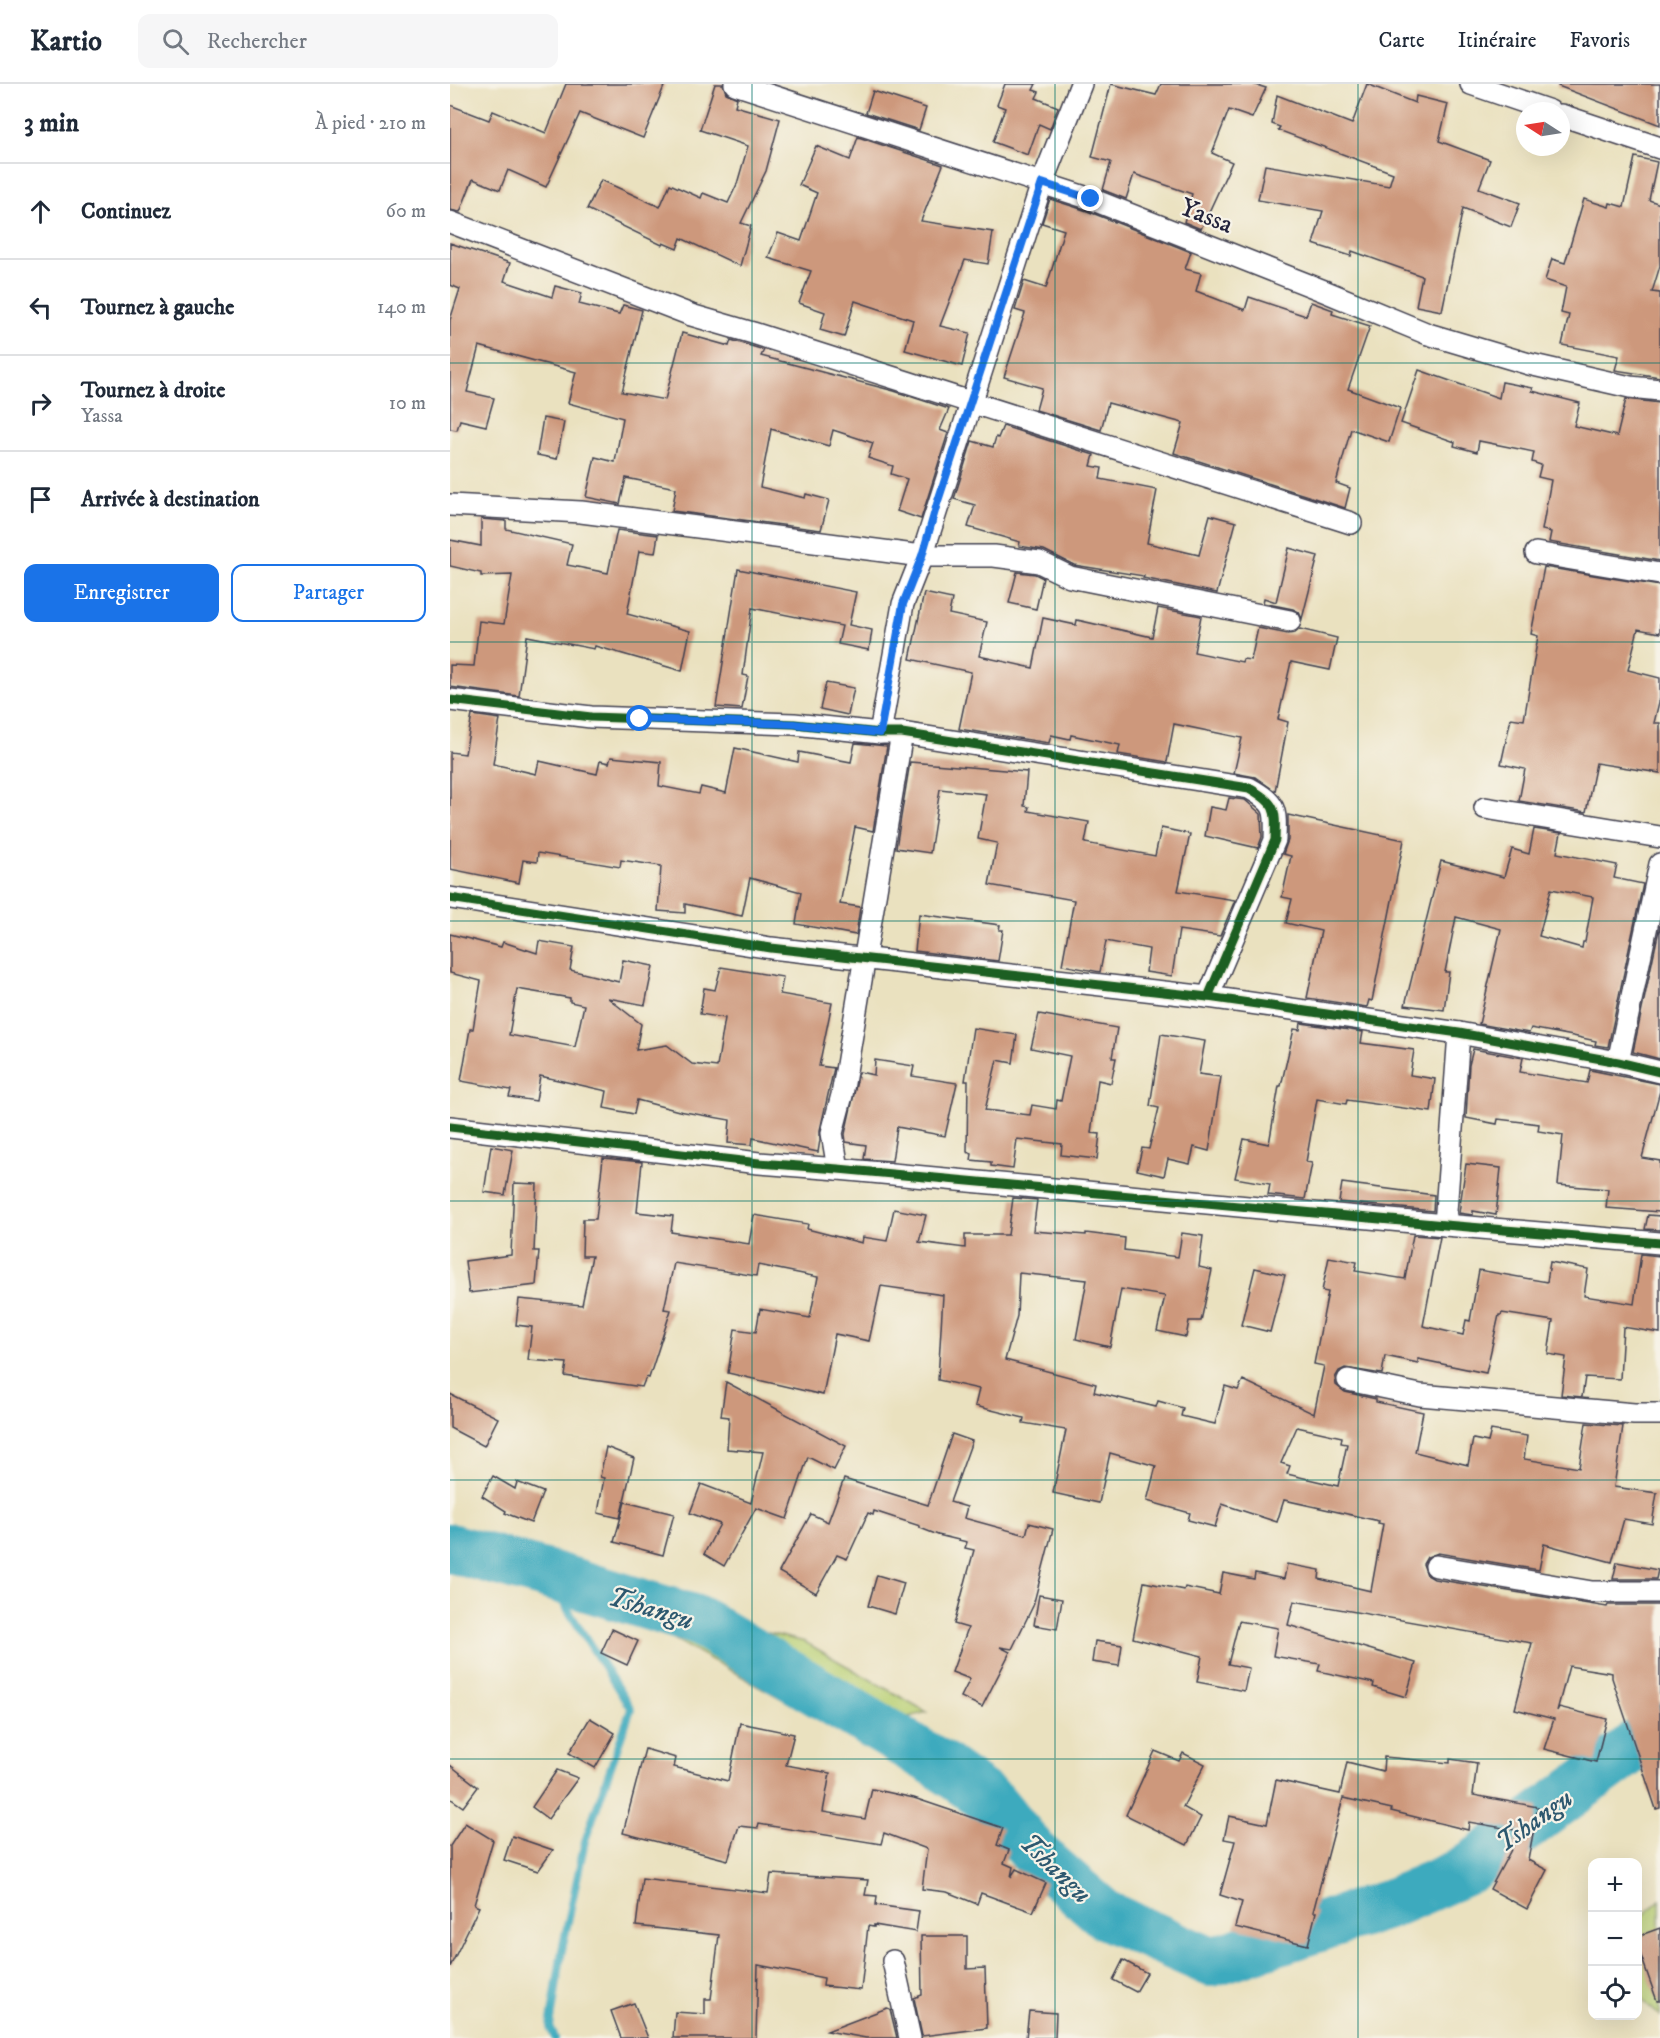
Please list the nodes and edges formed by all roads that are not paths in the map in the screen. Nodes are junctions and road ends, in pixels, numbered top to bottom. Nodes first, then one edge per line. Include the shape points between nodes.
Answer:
1 (735, 84) edge
2 (1081, 84) edge
3 (1471, 84) edge
4 (1518, 92) edge
5 (1535, 102) edge
6 (1570, 118) edge
7 (1660, 148) edge
8 (1042, 183) junction
9 (450, 222) edge
10 (1660, 390) edge
11 (972, 402) junction
12 (450, 505) edge
13 (1351, 523) dead end
14 (1536, 553) dead end
15 (922, 556) junction
16 (1660, 574) edge
17 (1290, 621) dead end
18 (450, 700) edge
19 (880, 733) junction
20 (902, 733) junction
21 (1485, 808) dead end
22 (1660, 837) edge
23 (1660, 864) edge
24 (450, 898) edge
25 (864, 958) junction
26 (1208, 997) junction
27 (1459, 1033) junction
28 (1618, 1062) junction
29 (1660, 1072) edge
30 (450, 1127) edge
31 (838, 1169) junction
32 (1445, 1225) junction
33 (1660, 1243) edge
34 (1348, 1380) dead end
35 (1660, 1414) edge
36 (1436, 1566) dead end
37 (1660, 1593) edge
38 (893, 1961) dead end
39 (910, 2038) edge

1 - 8 street, Yassa
2 - 8 street
3 - 4 street
4 - 5 street
6 - 7 street
8 - 10 street, Yassa via 1144,219 1428,334 1529,364
8 - 11 street
9 - 11 street via 691,315
11 - 13 street
11 - 15 street
12 - 15 street via 581,512
14 - 16 street
15 - 17 street via 994,556 1039,561 1070,577
15 - 19 street via 903,604
18 - 19 street via 591,717 794,724
19 - 20 street
20 - 25 street
20 - 26 street via 1249,788 1268,799 1276,815 1275,840
21 - 22 street
23 - 28 street
24 - 25 street via 771,948
25 - 26 street
25 - 31 street via 842,1095 832,1133
26 - 27 street
27 - 28 street
27 - 32 street
28 - 29 street
30 - 31 street
31 - 32 street
32 - 33 street
34 - 35 street via 1419,1395
36 - 37 street via 1592,1592
38 - 39 street

